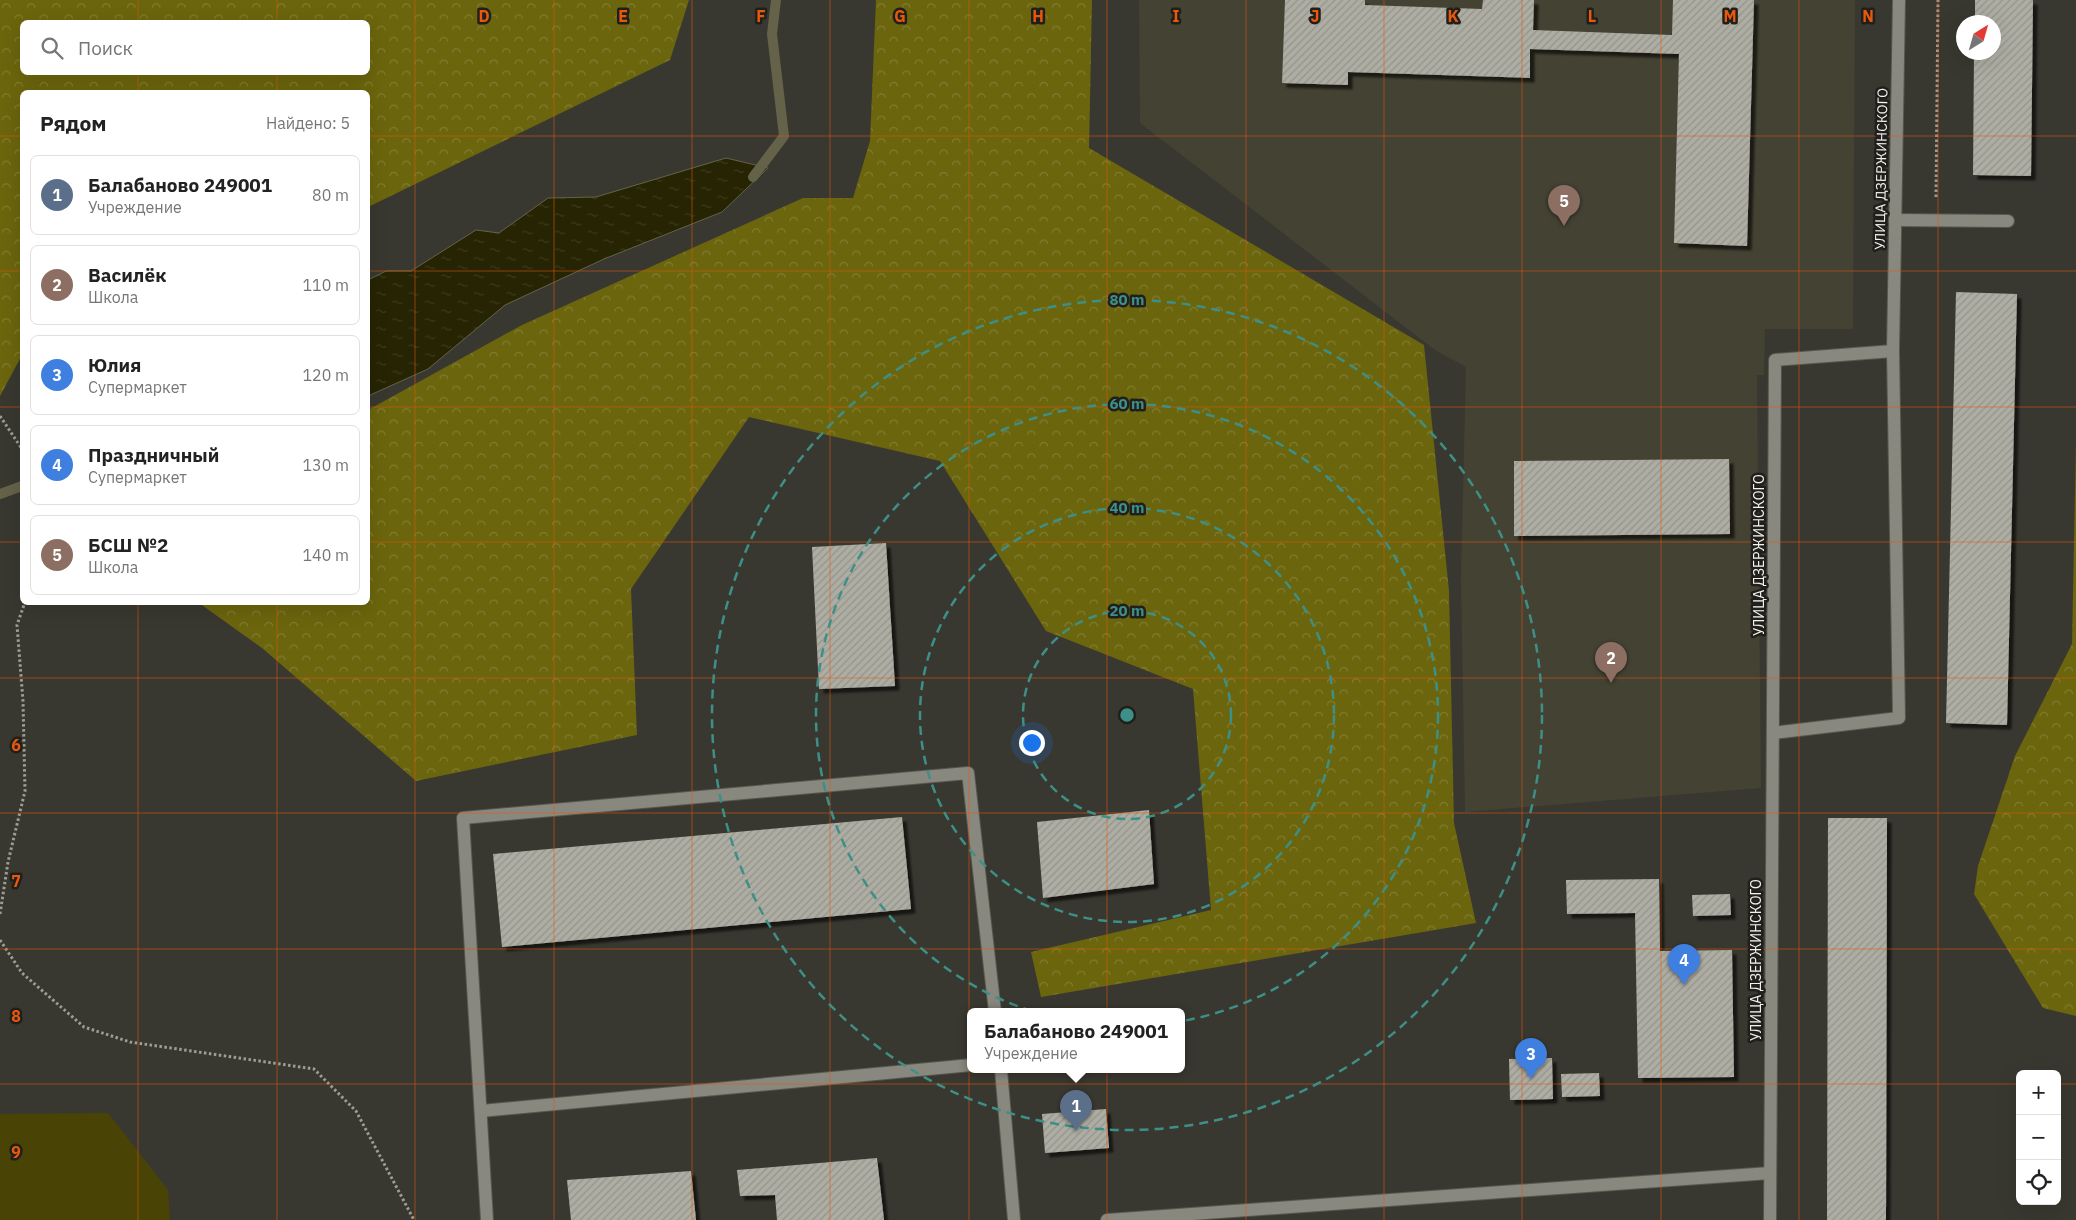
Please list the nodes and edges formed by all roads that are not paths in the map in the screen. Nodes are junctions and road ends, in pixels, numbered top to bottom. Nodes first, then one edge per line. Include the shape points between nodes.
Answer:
1 (1899, 0) edge
2 (1895, 220) junction
3 (2008, 221) dead end
4 (1892, 351) junction
5 (1773, 733) junction
6 (995, 1008) edge
7 (967, 1065) edge
8 (1001, 1073) edge
9 (480, 1111) junction
10 (1770, 1173) junction
11 (487, 1220) edge
12 (1014, 1220) edge
13 (1107, 1220) edge
14 (1770, 1220) edge

1 - 2 street, УЛИЦА ДЗЕРЖИНСКОГО
2 - 3 street
2 - 4 street, УЛИЦА ДЗЕРЖИНСКОГО
4 - 5 street, УЛИЦА ДЗЕРЖИНСКОГО via 1775,360
4 - 5 street via 1899,718
5 - 10 street, УЛИЦА ДЗЕРЖИНСКОГО
6 - 9 street via 968,772 463,818
7 - 9 street
8 - 12 street
9 - 11 street
10 - 13 street
10 - 14 street, УЛИЦА ДЗЕРЖИНСКОГО

